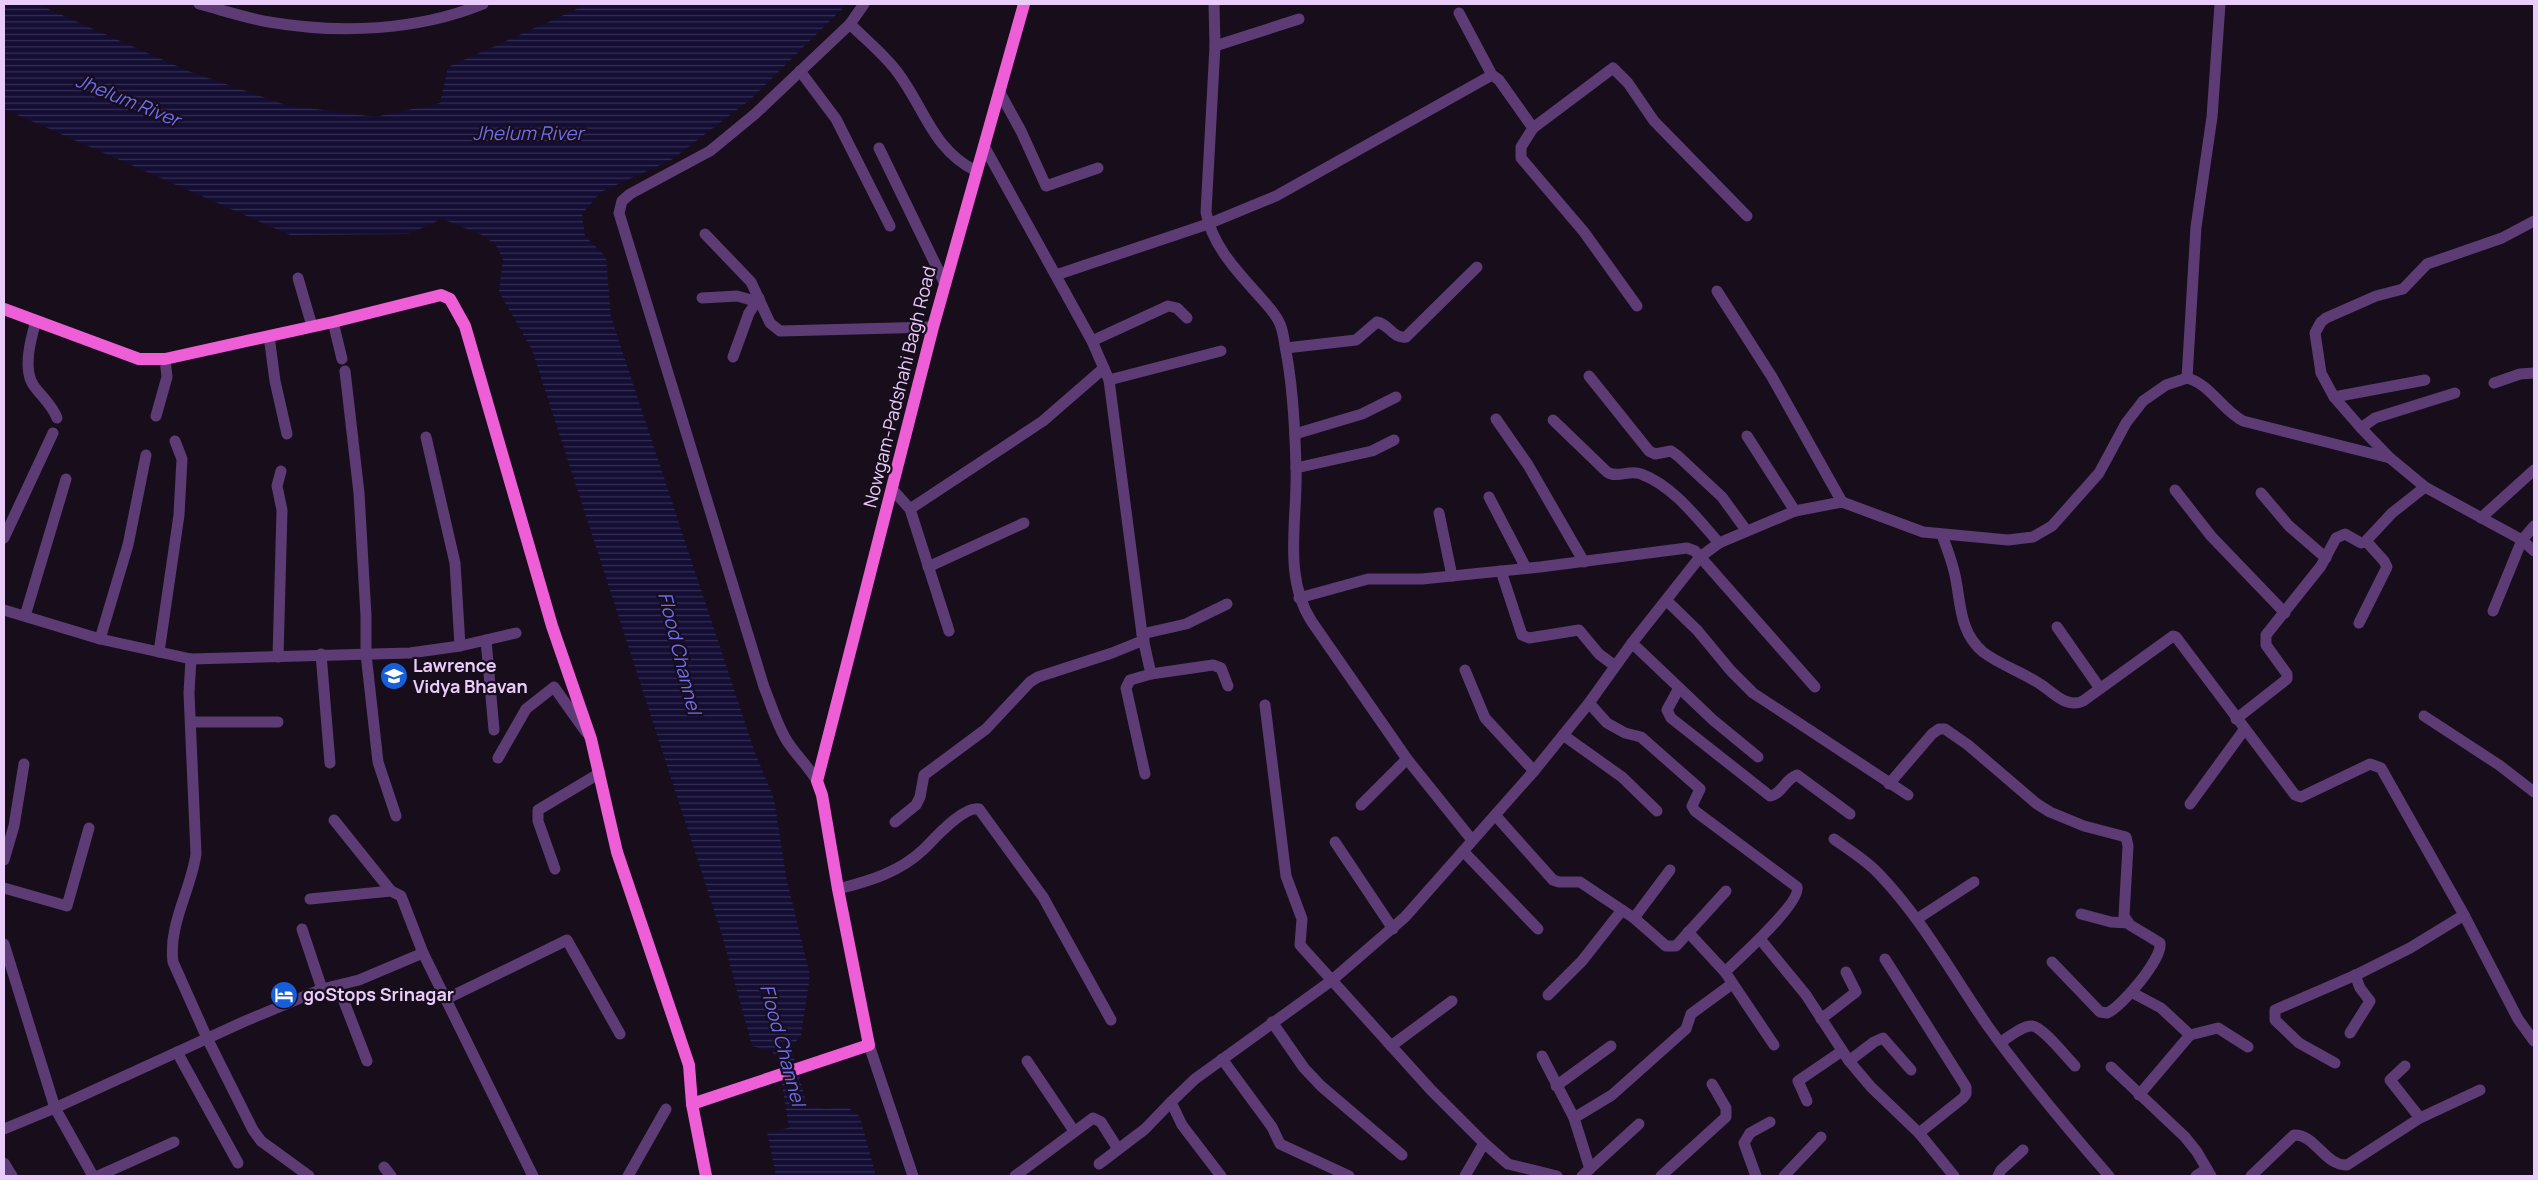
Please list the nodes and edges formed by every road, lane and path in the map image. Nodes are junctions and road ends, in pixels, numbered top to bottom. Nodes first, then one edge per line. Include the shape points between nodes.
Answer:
1 (199, 4) edge
2 (482, 4) edge
3 (864, 4) edge
4 (1024, 4) edge
5 (1214, 4) edge
6 (2220, 4) edge
7 (1459, 13) dead end
8 (1299, 19) dead end
9 (850, 24) junction
10 (1215, 46) junction
11 (800, 71) junction
12 (1492, 75) junction
13 (999, 91) junction
14 (1533, 128) junction
15 (984, 146) junction
16 (879, 148) dead end
17 (1098, 168) dead end
18 (976, 171) junction
19 (1747, 216) dead end
20 (2534, 221) edge
21 (1208, 224) junction
22 (890, 226) dead end
23 (705, 234) dead end
24 (1477, 267) dead end
25 (1056, 275) junction
26 (298, 278) dead end
27 (945, 284) junction
28 (1717, 291) dead end
29 (702, 298) dead end
30 (757, 300) junction
31 (1637, 306) dead end
32 (4, 309) edge
33 (1187, 318) dead end
34 (36, 321) junction
35 (334, 322) junction
36 (312, 326) junction
37 (933, 327) junction
38 (269, 336) junction
39 (1092, 340) junction
40 (1286, 348) junction
41 (1221, 351) dead end
42 (733, 358) dead end
43 (165, 359) junction
44 (342, 359) dead end
45 (1104, 368) junction
46 (345, 371) dead end
47 (2534, 373) edge
48 (1589, 376) dead end
49 (2187, 378) junction
50 (1109, 380) junction
51 (2426, 380) dead end
52 (2494, 383) dead end
53 (2455, 393) dead end
54 (1396, 397) dead end
55 (2334, 397) junction
56 (156, 416) dead end
57 (57, 418) dead end
58 (1496, 419) dead end
59 (1553, 420) dead end
60 (2361, 428) junction
61 (53, 433) dead end
62 (287, 434) dead end
63 (1294, 434) junction
64 (1748, 436) dead end
65 (426, 437) dead end
66 (1394, 440) dead end
67 (175, 442) dead end
68 (146, 455) dead end
69 (2390, 458) junction
70 (1296, 468) junction
71 (2534, 470) edge
72 (281, 471) dead end
73 (66, 480) dead end
74 (2425, 487) junction
75 (892, 489) junction
76 (2175, 490) dead end
77 (2261, 493) dead end
78 (1489, 497) dead end
79 (1842, 502) junction
80 (910, 509) junction
81 (1795, 511) junction
82 (1439, 513) dead end
83 (2482, 518) junction
84 (1024, 523) dead end
85 (2534, 526) edge
86 (1746, 530) junction
87 (1942, 535) junction
88 (4, 538) edge
89 (2522, 540) junction
90 (2366, 541) junction
91 (1719, 542) junction
92 (2534, 551) edge
93 (1700, 557) junction
94 (2326, 558) junction
95 (1584, 562) junction
96 (928, 567) junction
97 (1526, 568) junction
98 (1501, 571) junction
99 (1452, 576) junction
100 (1299, 598) junction
101 (1667, 601) junction
102 (1227, 604) dead end
103 (4, 610) edge
104 (2493, 611) dead end
105 (2285, 613) junction
106 (25, 616) junction
107 (2359, 623) dead end
108 (2058, 628) dead end
109 (949, 631) dead end
110 (516, 633) dead end
111 (1143, 637) junction
112 (100, 639) junction
113 (486, 640) junction
114 (1632, 643) junction
115 (460, 646) junction
116 (159, 652) junction
117 (321, 654) junction
118 (366, 654) junction
119 (278, 656) junction
120 (191, 659) junction
121 (1615, 666) junction
122 (1465, 670) dead end
123 (1151, 674) junction
124 (1228, 686) dead end
125 (1815, 686) dead end
126 (2099, 687) junction
127 (1679, 688) junction
128 (1589, 703) junction
129 (1265, 704) dead end
130 (2424, 716) dead end
131 (2236, 719) junction
132 (191, 722) junction
133 (278, 722) dead end
134 (494, 730) dead end
135 (2244, 730) junction
136 (1563, 735) junction
137 (592, 740) junction
138 (1758, 757) dead end
139 (498, 758) dead end
140 (1407, 759) junction
141 (330, 763) dead end
142 (24, 764) dead end
143 (1534, 772) junction
144 (600, 773) junction
145 (1145, 774) dead end
146 (817, 781) junction
147 (1889, 784) junction
148 (2534, 792) edge
149 (1908, 795) dead end
150 (2190, 804) dead end
151 (1361, 805) dead end
152 (1657, 811) dead end
153 (1850, 814) dead end
154 (396, 816) dead end
155 (1496, 816) junction
156 (334, 820) dead end
157 (895, 822) dead end
158 (89, 828) dead end
159 (1834, 839) dead end
160 (1472, 840) junction
161 (1335, 842) dead end
162 (1463, 851) junction
163 (4, 860) edge
164 (555, 869) dead end
165 (1670, 870) dead end
166 (1974, 882) dead end
167 (4, 888) edge
168 (838, 889) junction
169 (390, 891) junction
170 (1726, 891) dead end
171 (310, 899) dead end
172 (1622, 910) junction
173 (2081, 914) dead end
174 (2464, 915) junction
175 (1634, 918) junction
176 (1917, 919) junction
177 (2128, 923) junction
178 (302, 928) dead end
179 (1393, 929) junction
180 (1538, 929) dead end
181 (1688, 932) junction
182 (1760, 939) junction
183 (4, 944) edge
184 (422, 953) junction
185 (1885, 959) dead end
186 (2052, 962) dead end
187 (1725, 972) junction
188 (1846, 972) dead end
189 (2355, 975) junction
190 (1331, 980) junction
191 (1732, 984) junction
192 (338, 986) junction
193 (322, 989) junction
194 (2131, 992) junction
195 (1548, 995) dead end
196 (446, 999) junction
197 (1452, 1001) dead end
198 (1821, 1019) junction
199 (1110, 1020) dead end
200 (1272, 1022) junction
201 (2350, 1033) dead end
202 (620, 1034) dead end
203 (2190, 1034) junction
204 (207, 1038) junction
205 (2534, 1041) edge
206 (2001, 1042) junction
207 (870, 1045) junction
208 (1774, 1045) dead end
209 (1391, 1046) junction
210 (1611, 1046) dead end
211 (2248, 1047) dead end
212 (1842, 1051) junction
213 (177, 1052) junction
214 (1542, 1056) dead end
215 (1222, 1059) junction
216 (367, 1061) dead end
217 (1027, 1061) dead end
218 (1849, 1061) junction
219 (2335, 1063) dead end
220 (2074, 1066) dead end
221 (2405, 1066) dead end
222 (2111, 1067) dead end
223 (1911, 1070) dead end
224 (1712, 1084) dead end
225 (1556, 1086) junction
226 (2480, 1090) dead end
227 (2139, 1095) junction
228 (1171, 1102) junction
229 (1807, 1102) dead end
230 (692, 1104) junction
231 (55, 1108) junction
232 (666, 1109) dead end
233 (1574, 1118) junction
234 (2420, 1118) junction
235 (1770, 1122) dead end
236 (1639, 1124) dead end
237 (5, 1125) edge
238 (1074, 1131) junction
239 (1919, 1133) junction
240 (1821, 1137) dead end
241 (174, 1142) dead end
242 (1484, 1143) junction
243 (1118, 1149) junction
244 (2023, 1150) dead end
245 (1402, 1155) dead end
246 (4, 1163) edge
247 (238, 1163) dead end
248 (1098, 1164) dead end
249 (1586, 1172) edge
250 (2209, 1172) edge
251 (12, 1176) edge
252 (93, 1176) edge
253 (98, 1176) edge
254 (309, 1176) edge
255 (533, 1176) edge
256 (628, 1176) edge
257 (706, 1176) edge
258 (913, 1176) edge
259 (1015, 1176) edge
260 (1221, 1176) edge
261 (1350, 1176) edge
262 (1465, 1176) edge
263 (1557, 1176) edge
264 (1662, 1176) edge
265 (1756, 1176) edge
266 (1784, 1176) edge
267 (1954, 1176) edge
268 (1998, 1176) edge
269 (2109, 1176) edge
270 (2196, 1176) edge
271 (2251, 1176) edge

1 - 2 street via 269,22 351,28 414,23
3 - 9 street
4 - 13 main road, Nowgam-Padshahi Bagh Road
5 - 10 street
6 - 49 street via 2212,117 2196,227
7 - 12 street
8 - 10 street
9 - 11 street
9 - 18 street via 897,72 943,147
10 - 21 street
11 - 22 street via 836,119
11 - 146 street via 710,151 626,197 619,213 764,687 785,739
12 - 14 street
12 - 21 street via 1297,186
13 - 15 main road, Nowgam-Padshahi Bagh Road
13 - 17 street via 1046,186
14 - 19 street via 1613,68 1628,83 1654,121
14 - 31 street via 1521,147 1521,158 1584,232
15 - 18 main road, Nowgam-Padshahi Bagh Road
15 - 25 street
16 - 27 street
18 - 27 main road, Nowgam-Padshahi Bagh Road
20 - 55 street via 2502,238 2427,264 2403,289 2366,299 2321,322 2315,333 2315,344 2321,373
21 - 25 street
21 - 40 street via 1224,254 1278,320
23 - 30 street via 746,276 754,287
24 - 40 street via 1406,337 1398,336 1377,322 1356,340
25 - 39 street
26 - 36 street
27 - 37 main road, Nowgam-Padshahi Bagh Road
28 - 79 street via 1772,377
29 - 30 street via 737,296
30 - 37 street via 770,323 785,333 870,327
30 - 42 street
32 - 34 main road
33 - 39 street via 1177,308 1168,306
34 - 43 main road via 140,358
34 - 57 street via 31,339 29,375
35 - 36 main road
35 - 44 street
35 - 137 main road via 441,295 450,299 459,311 552,626
36 - 38 main road
37 - 75 main road, Nowgam-Padshahi Bagh Road
38 - 43 main road
38 - 62 street
39 - 45 street
40 - 63 street
41 - 50 street
43 - 56 street via 166,377
45 - 50 street
45 - 80 street via 1044,421
46 - 118 street via 359,493
47 - 52 street
48 - 86 street via 1649,451 1655,454 1671,452 1678,456 1722,497
49 - 69 street via 2201,384 2243,421
49 - 87 street via 2166,385 2143,401 2126,423 2099,473 2042,533 2014,540
50 - 111 street
51 - 55 street
53 - 60 street via 2375,418
54 - 63 street via 1362,414
55 - 60 street
58 - 95 street via 1528,465
59 - 91 street via 1607,472 1614,475 1638,472 1652,479 1675,497
60 - 69 street
61 - 88 street
63 - 70 street
64 - 81 street
65 - 115 street via 455,563
66 - 70 street via 1372,451
67 - 116 street via 182,460 180,515
68 - 112 street via 128,546
69 - 74 street
70 - 100 street via 1294,564
71 - 83 street
72 - 119 street via 276,486 282,510
73 - 106 street
74 - 83 street
74 - 90 street via 2392,513
75 - 80 street
75 - 146 main road, Nowgam-Padshahi Bagh Road
76 - 105 street via 2211,536
77 - 94 street via 2289,526
78 - 97 street
79 - 81 street
79 - 87 street via 1923,532
80 - 96 street
81 - 86 street
82 - 99 street
83 - 89 street
84 - 96 street
85 - 89 street
86 - 91 street
87 - 126 street via 1954,572 1961,618 1975,644 2067,703 2082,701
89 - 92 street
89 - 104 street
90 - 94 street via 2361,543 2342,534 2336,538
90 - 107 street via 2387,567
91 - 93 street
93 - 95 street via 1687,548
93 - 101 street
93 - 125 street
94 - 105 street
95 - 97 street
96 - 109 street
97 - 98 street
98 - 99 street
98 - 121 street via 1522,635 1529,638 1579,630 1599,654
99 - 100 street via 1368,579
100 - 140 street
101 - 114 street
101 - 147 street via 1753,692
102 - 111 street via 1186,624
103 - 106 street
105 - 131 street via 2265,641 2287,674 2287,679
106 - 112 street
108 - 126 street
110 - 113 street
111 - 123 street
111 - 157 street via 1112,654 1030,682 986,729 924,775 920,797
112 - 116 street
113 - 115 street
113 - 134 street
114 - 121 street
114 - 127 street
115 - 118 street via 410,653
116 - 120 street
117 - 118 street
117 - 119 street
117 - 141 street
118 - 154 street via 378,762
119 - 120 street
120 - 132 street
121 - 128 street
122 - 143 street via 1485,718
123 - 124 street via 1213,665 1221,668
123 - 145 street via 1130,680 1126,688
126 - 131 street via 2173,636
127 - 138 street
127 - 153 street via 1667,710 1671,718 1770,796 1776,795 1790,778 1797,775
128 - 136 street
128 - 182 street via 1607,723 1641,737 1693,780 1700,789 1692,806 1695,811 1796,887 1798,892 1794,898
129 - 190 street via 1286,876 1302,919 1299,942
130 - 148 street
131 - 135 street
132 - 133 street
132 - 204 street via 196,854 172,949 177,973
135 - 150 street
135 - 174 street via 2292,793 2301,797 2370,764 2381,768
136 - 143 street
136 - 152 street via 1622,777
137 - 139 street via 554,687 526,709
137 - 144 main road
140 - 151 street
140 - 160 street
142 - 163 street via 14,826
143 - 155 street
144 - 164 street via 538,810 538,821
144 - 230 main road via 617,852 689,1065
146 - 168 main road
147 - 149 street
147 - 177 street via 1932,734 1945,729 2038,804 2084,826 2126,837 2124,913
155 - 160 street
155 - 172 street via 1554,880 1576,880
156 - 169 street
158 - 167 street via 67,906
159 - 176 street via 1878,873
160 - 162 street
161 - 179 street
162 - 179 street
162 - 180 street
165 - 175 street
166 - 176 street
168 - 199 street via 890,874 967,811 979,809 1042,897
168 - 207 main road
169 - 171 street
169 - 184 street via 404,899
170 - 181 street
172 - 175 street
172 - 195 street via 1582,961
173 - 177 street
174 - 189 street via 2410,948
174 - 205 street via 2518,1018
175 - 181 street via 1666,946 1676,946
176 - 206 street
177 - 194 street via 2156,939 2161,948 2158,957
178 - 193 street
179 - 190 street
181 - 187 street
182 - 187 street
182 - 198 street via 1806,995
183 - 231 street
184 - 192 street
184 - 196 street
185 - 239 street via 1966,1087 1963,1098
186 - 194 street via 2103,1013 2111,1012
187 - 191 street
188 - 198 street via 1856,992
189 - 201 street via 2370,1000
189 - 219 street via 2278,1008 2274,1013 2277,1023 2299,1043
190 - 200 street
190 - 209 street
191 - 208 street
191 - 233 street via 1691,1014 1686,1029 1612,1095
192 - 193 street
192 - 216 street
193 - 204 street
194 - 203 street via 2161,1008
196 - 202 street via 567,940
196 - 255 street
197 - 209 street
198 - 212 street
200 - 215 street
200 - 245 street via 1321,1086
203 - 211 street via 2218,1028
203 - 227 street
204 - 213 street
204 - 254 street via 258,1137
206 - 220 street via 2034,1026
206 - 269 street
207 - 230 main road
207 - 258 street
209 - 242 street
210 - 225 street
212 - 218 street
212 - 229 street via 1798,1081
213 - 231 street
213 - 247 street
214 - 225 street
215 - 228 street via 1183,1088
215 - 261 street via 1272,1127 1280,1144
217 - 238 street
218 - 223 street via 1883,1038
218 - 239 street
221 - 234 street via 2390,1080
222 - 227 street
224 - 264 street via 1727,1111 1726,1117
225 - 233 street
226 - 234 street
227 - 250 street via 2185,1137
228 - 243 street via 1145,1129
228 - 260 street via 1182,1124
230 - 257 main road
231 - 237 street
231 - 252 street
232 - 256 street
233 - 249 street
234 - 271 street via 2346,1165 2335,1163 2304,1137 2294,1135
235 - 265 street via 1750,1133 1744,1143
236 - 249 street
238 - 243 street via 1087,1120 1097,1119
238 - 259 street
239 - 267 street
240 - 266 street
241 - 253 street
242 - 262 street
242 - 263 street via 1508,1164
243 - 248 street
244 - 268 street
246 - 251 street
250 - 270 street

